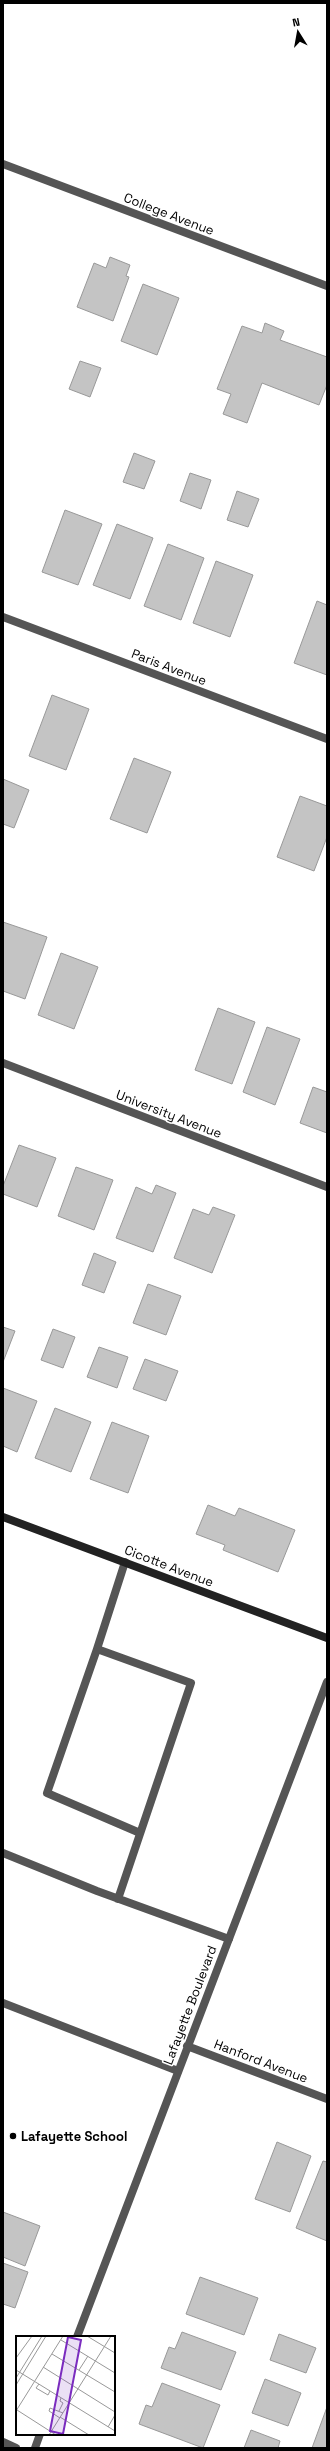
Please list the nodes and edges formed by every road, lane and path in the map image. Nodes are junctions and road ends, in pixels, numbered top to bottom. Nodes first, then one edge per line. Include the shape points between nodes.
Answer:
1 (3, 164) edge
2 (327, 286) edge
3 (3, 617) edge
4 (327, 739) edge
5 (3, 1063) edge
6 (327, 1187) edge
7 (3, 1517) edge
8 (125, 1562) junction
9 (327, 1638) edge
10 (97, 1649) junction
11 (327, 1682) edge
12 (140, 1832) junction
13 (3, 1853) edge
14 (118, 1899) junction
15 (228, 1939) junction
16 (3, 2003) edge
17 (187, 2046) junction
18 (178, 2071) junction
19 (327, 2098) edge
20 (77, 2336) edge
21 (40, 2435) edge
22 (3, 2442) edge
23 (16, 2448) edge
24 (35, 2448) edge

1 - 2 street, College Avenue
3 - 4 street, Paris Avenue
5 - 6 street, University Avenue
7 - 8 street, Cicotte Avenue
8 - 9 street, Cicotte Avenue
8 - 10 street
10 - 12 street via 46,1793
10 - 12 street via 191,1683
11 - 15 street, Lafayette Boulevard
12 - 14 street
13 - 14 street
14 - 15 street
15 - 17 street, Lafayette Boulevard
16 - 18 street
17 - 18 street, Lafayette Boulevard
17 - 19 street, Hanford Avenue
18 - 20 street, Lafayette Boulevard
21 - 24 street
22 - 23 street

